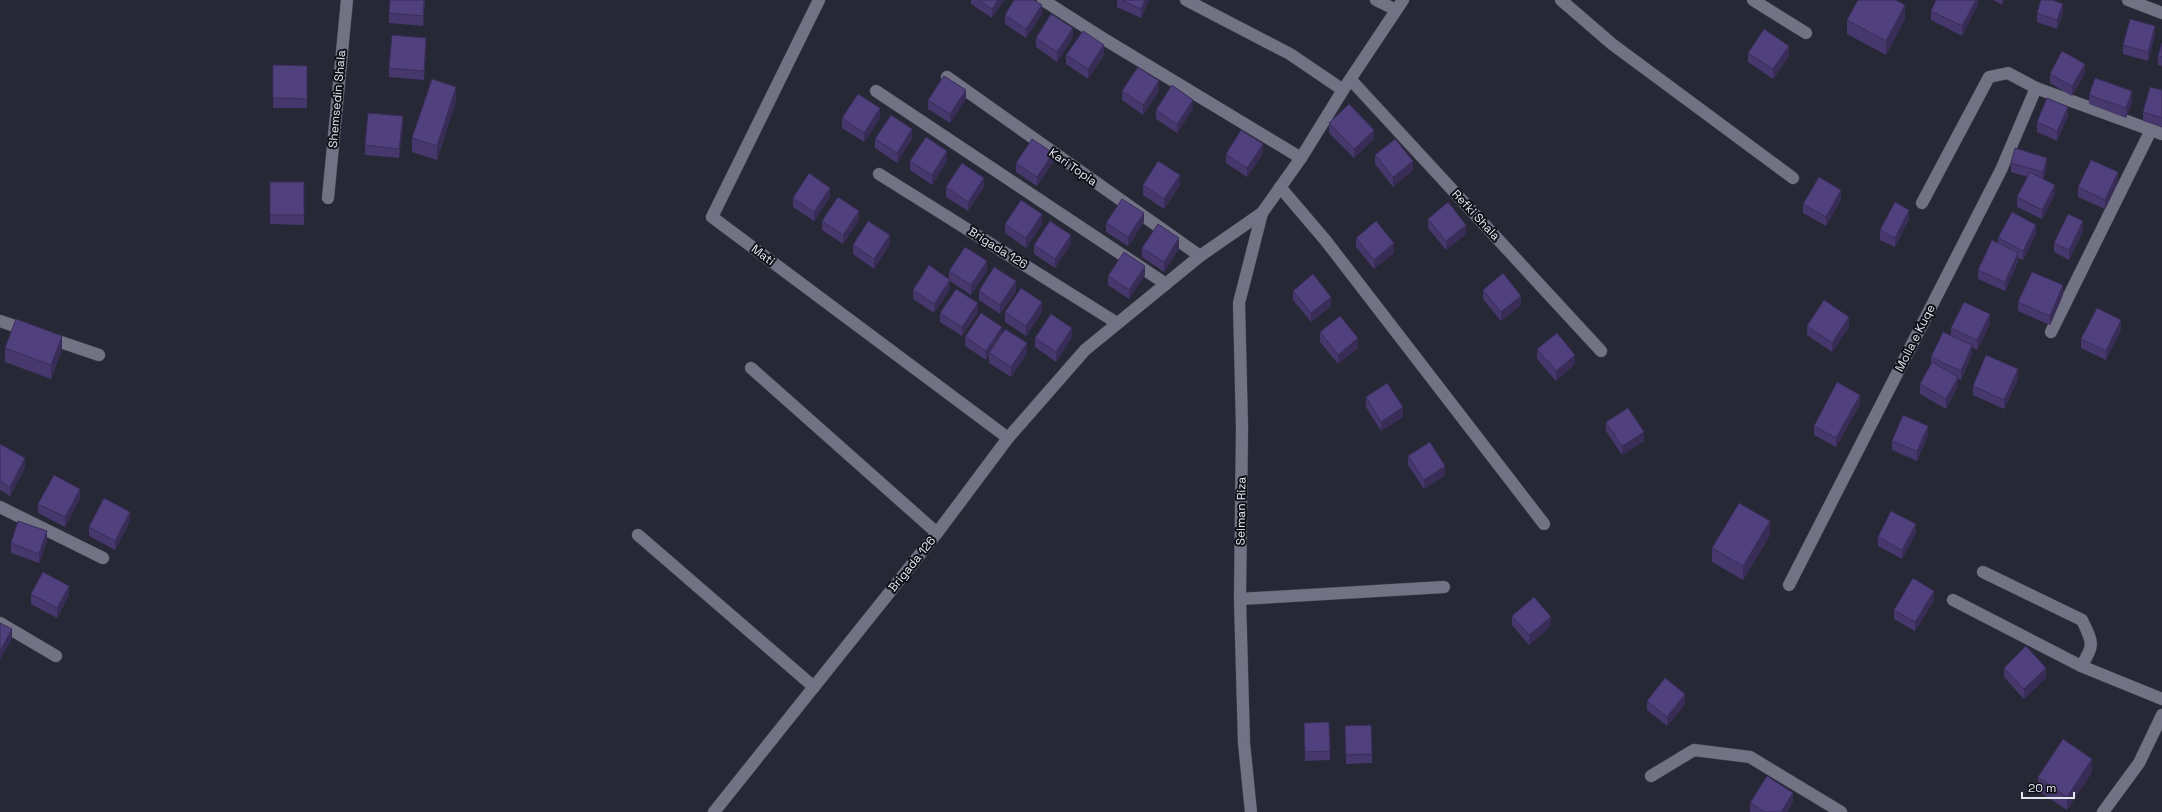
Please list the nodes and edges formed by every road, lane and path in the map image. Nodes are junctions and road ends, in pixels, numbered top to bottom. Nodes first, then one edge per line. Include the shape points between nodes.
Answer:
1 (347, 0) edge
2 (818, 0) edge
3 (1043, 0) edge
4 (1186, 0) edge
5 (1376, 0) edge
6 (1561, 0) edge
7 (1753, 0) edge
8 (2128, 0) edge
9 (1399, 5) edge
10 (2162, 13) edge
11 (1806, 33) dead end
12 (947, 77) edge
13 (1351, 80) junction
14 (2036, 88) junction
15 (1343, 90) junction
16 (876, 91) dead end
17 (2156, 132) edge
18 (1301, 158) junction
19 (879, 174) dead end
20 (1793, 178) dead end
21 (1280, 187) junction
22 (328, 198) dead end
23 (1922, 203) dead end
24 (1262, 213) junction
25 (1200, 256) junction
26 (1166, 284) junction
27 (0, 321) edge
28 (1117, 323) junction
29 (2051, 332) dead end
30 (1601, 351) dead end
31 (99, 355) dead end
32 (751, 368) dead end
33 (1008, 438) junction
34 (0, 507) edge
35 (1544, 524) dead end
36 (937, 533) junction
37 (638, 535) dead end
38 (103, 558) dead end
39 (1983, 572) dead end
40 (1789, 585) dead end
41 (1444, 587) dead end
42 (1240, 599) junction
43 (1953, 600) dead end
44 (0, 622) edge
45 (56, 656) dead end
46 (2081, 666) junction
47 (814, 687) junction
48 (2162, 699) edge
49 (2162, 715) edge
50 (1651, 776) dead end
51 (714, 812) edge
52 (1251, 812) edge
53 (1841, 812) edge
54 (2103, 812) edge

1 - 22 street, Shemsedin Shala
2 - 33 street, Mati via 712,217
3 - 18 street
4 - 15 street via 1290,54
5 - 9 street
6 - 20 street via 1612,44
7 - 11 street
8 - 10 street
9 - 13 street
12 - 25 street, Kari Topia
13 - 15 street
13 - 30 street, Refki Shala
14 - 17 street
14 - 23 street via 2008,73 1989,77
14 - 40 street, Molla e Kuqe via 2001,170
15 - 18 street
16 - 26 street
17 - 29 street
18 - 21 street
19 - 28 street, Brigada 126
21 - 24 street
21 - 35 street via 1326,241
24 - 25 street, Brigada 126
24 - 42 street, Selman Riza via 1239,304 1242,428
25 - 26 street, Brigada 126
26 - 28 street, Brigada 126
27 - 31 street
28 - 33 street, Brigada 126 via 1085,350
32 - 36 street
33 - 36 street, Brigada 126
34 - 38 street
36 - 47 street, Brigada 126
37 - 47 street
39 - 46 street via 2082,620 2090,637 2091,650
41 - 42 street
42 - 52 street, Selman Riza via 1244,743
43 - 46 street
44 - 45 street
46 - 48 street
47 - 51 street, Brigada 126
49 - 54 street via 2139,763
50 - 53 street via 1694,750 1750,757

